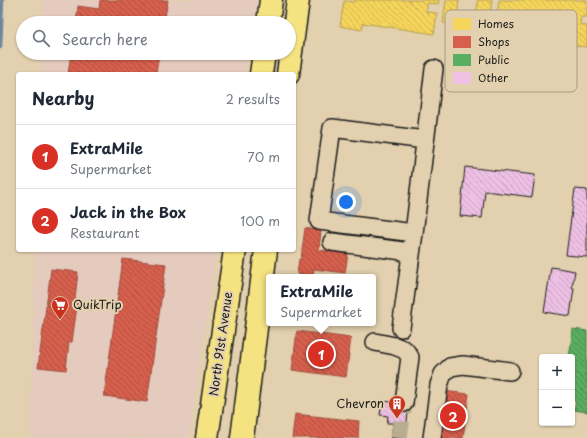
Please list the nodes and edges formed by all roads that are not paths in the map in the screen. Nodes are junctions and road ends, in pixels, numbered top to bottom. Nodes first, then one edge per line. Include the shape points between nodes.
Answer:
1 (271, 0) edge
2 (298, 0) edge
3 (269, 16) edge
4 (295, 16) edge
5 (263, 60) edge
6 (289, 60) edge
7 (434, 69) dead end
8 (260, 72) edge
9 (288, 72) edge
10 (425, 140) junction
11 (414, 233) junction
12 (332, 242) dead end
13 (235, 252) edge
14 (266, 252) edge
15 (411, 252) junction
16 (401, 328) dead end
17 (375, 342) dead end
18 (510, 371) dead end
19 (404, 403) tunnel mouth
20 (207, 438) edge
21 (242, 438) edge
22 (432, 438) edge

1 - 3 main road
2 - 4 main road
5 - 8 main road
6 - 9 main road
7 - 10 lane
10 - 11 lane
10 - 11 lane via 332,128 319,221
11 - 15 lane
12 - 15 lane
13 - 20 main road, North 91st Avenue
14 - 21 main road
15 - 16 lane
17 - 19 lane via 396,346 405,350 410,357
18 - 22 lane via 463,365 450,367 443,374 439,385

